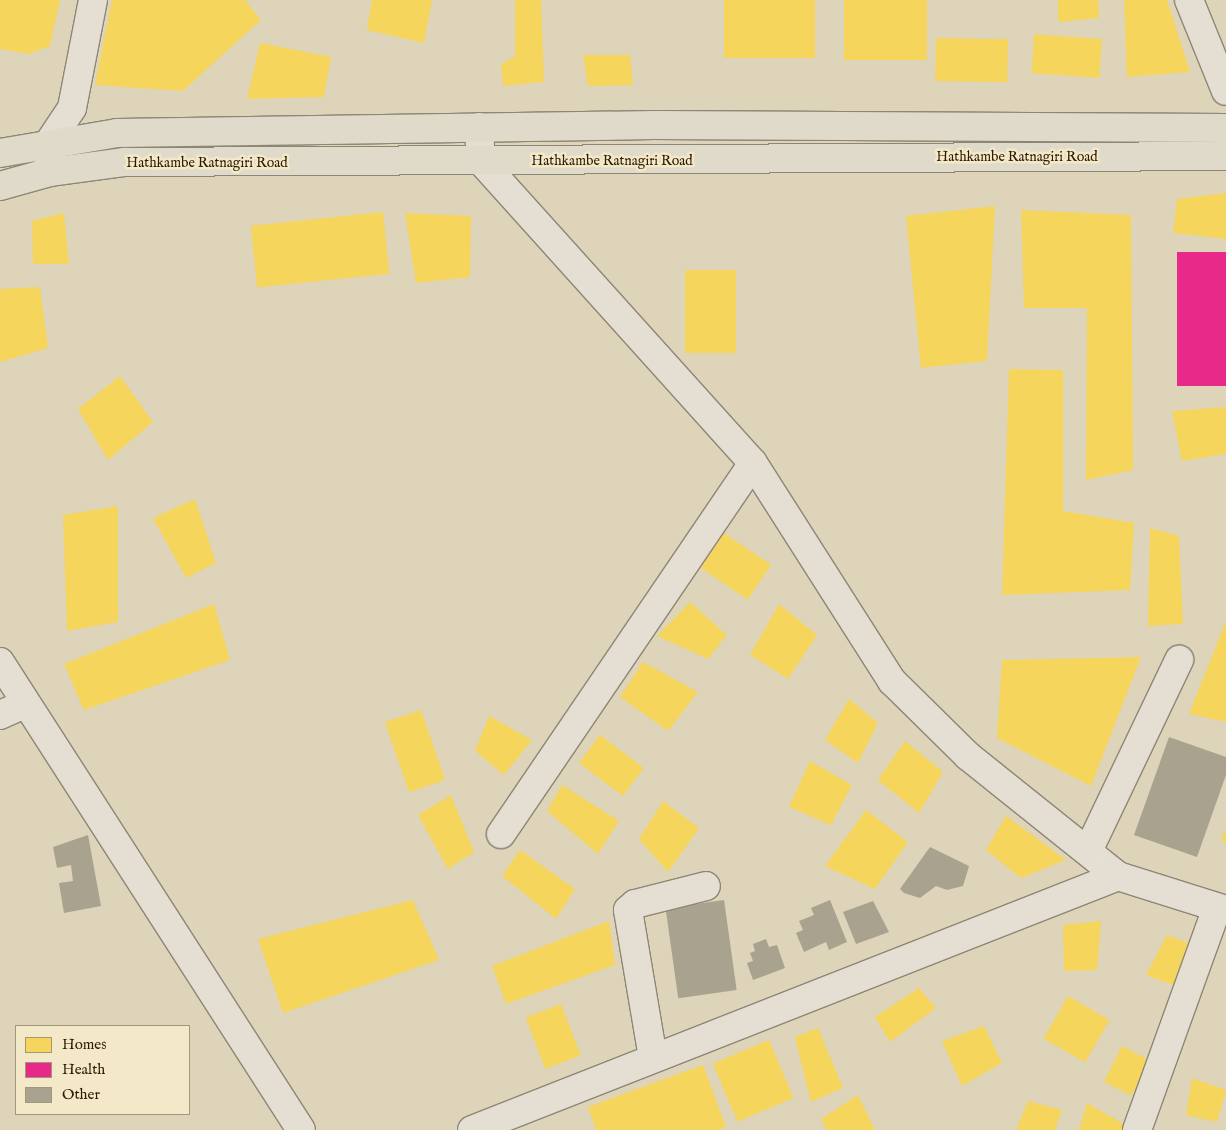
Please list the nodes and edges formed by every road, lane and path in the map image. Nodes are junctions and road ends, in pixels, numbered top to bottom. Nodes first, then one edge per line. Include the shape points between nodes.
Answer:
1 (93, 0) edge
2 (1189, 0) edge
3 (1226, 91) edge
4 (479, 127) junction
5 (1226, 128) edge
6 (48, 144) junction
7 (0, 154) edge
8 (1226, 156) edge
9 (481, 161) junction
10 (39, 175) junction
11 (0, 186) edge
12 (753, 463) junction
13 (1179, 660) dead end
14 (0, 662) edge
15 (25, 704) junction
16 (0, 715) edge
17 (501, 834) dead end
18 (1088, 851) junction
19 (1118, 876) junction
20 (706, 886) dead end
21 (1222, 909) edge
22 (653, 1058) junction
23 (302, 1130) edge
24 (472, 1130) edge
25 (1137, 1130) edge

1 - 6 street via 72,108
2 - 3 street
4 - 5 main road
4 - 6 main road via 117,133
4 - 9 street
6 - 7 main road
6 - 10 street
7 - 10 street
8 - 9 main road, Hathkambe Ratnagiri Road
9 - 10 main road, Hathkambe Ratnagiri Road via 124,162
9 - 12 street
10 - 11 main road, Hathkambe Ratnagiri Road
12 - 17 street
12 - 18 street via 892,681 968,756
13 - 18 street
14 - 15 street
15 - 16 street
15 - 23 street
18 - 19 street
19 - 21 street
19 - 22 street
20 - 22 street via 636,904 628,910
21 - 25 street
22 - 24 street

